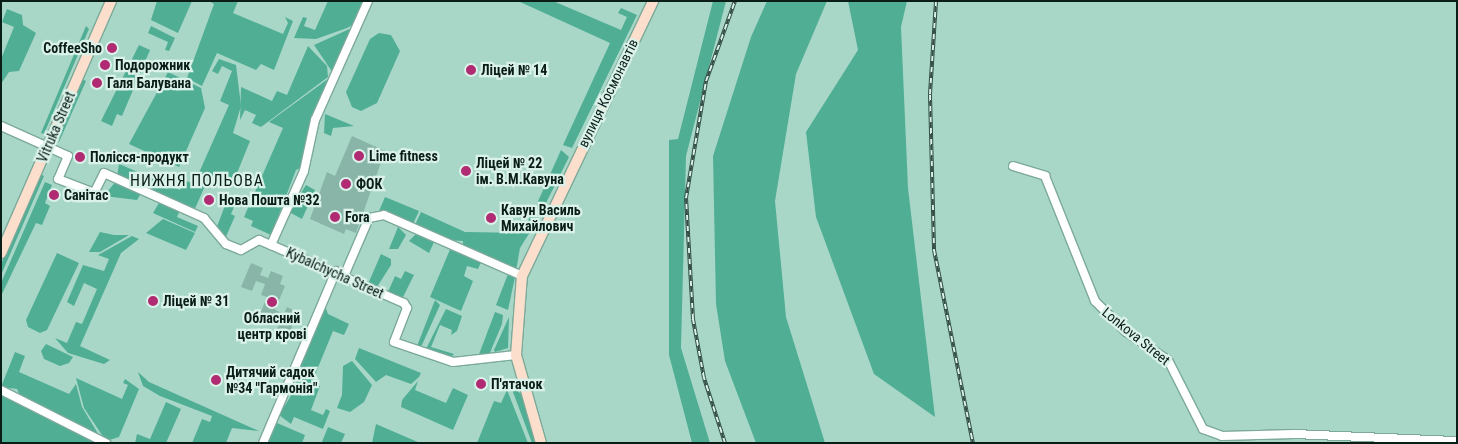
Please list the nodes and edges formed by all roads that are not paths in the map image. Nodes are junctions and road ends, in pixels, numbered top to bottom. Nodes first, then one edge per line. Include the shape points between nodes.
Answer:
1 (107, 1) edge
2 (111, 1) edge
3 (368, 1) edge
4 (653, 1) edge
5 (1, 126) edge
6 (46, 146) junction
7 (1013, 166) dead end
8 (1, 242) edge
9 (271, 245) junction
10 (1, 253) edge
11 (336, 271) junction
12 (344, 276) junction
13 (522, 276) junction
14 (516, 354) junction
15 (1, 390) edge
16 (1457, 441) edge
17 (106, 443) edge
18 (263, 443) edge
19 (542, 443) edge

1 - 6 main road
2 - 6 main road, Vitruka Street
3 - 9 street, Kybalchycha Street via 315,120 304,171
4 - 13 main road, вулиця Космонавтів
5 - 6 street
6 - 8 main road
6 - 9 street via 68,156 58,179 94,194 104,173 204,218 226,244 241,250 259,240
6 - 10 main road, Vitruka Street
7 - 16 street, Lonkova Street via 1045,176 1096,301 1126,332 1168,360 1203,429 1222,436 1294,434
9 - 11 street, Kybalchycha Street
11 - 12 street, Kybalchycha Street
11 - 18 street
12 - 13 street via 369,218 384,215
12 - 14 street, Kybalchycha Street via 407,306 394,342 453,362
13 - 14 main road, вулиця Космонавтів
14 - 19 main road, вулиця Космонавтів
15 - 17 street

